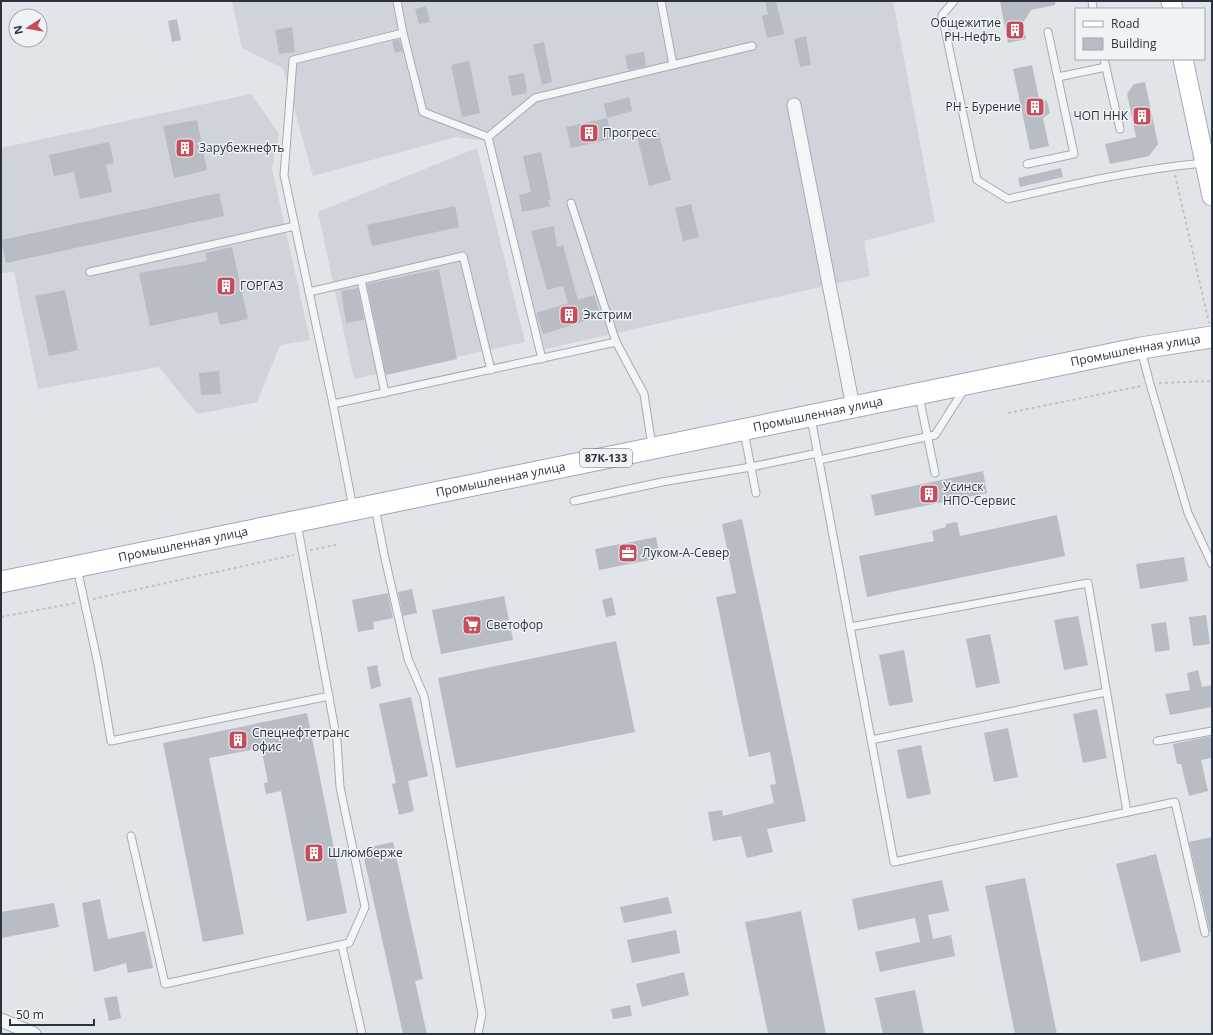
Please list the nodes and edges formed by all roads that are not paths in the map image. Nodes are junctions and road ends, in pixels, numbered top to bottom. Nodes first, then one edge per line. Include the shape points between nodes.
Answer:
1 (397, 1) edge
2 (661, 1) edge
3 (954, 1) edge
4 (1048, 32) dead end
5 (403, 33) junction
6 (752, 46) dead end
7 (1183, 60) edge
8 (1105, 63) edge
9 (674, 65) junction
10 (1058, 77) junction
11 (794, 105) dead end
12 (1120, 129) dead end
13 (488, 137) junction
14 (1204, 163) junction
15 (1026, 164) dead end
16 (1212, 194) edge
17 (571, 203) dead end
18 (295, 226) junction
19 (90, 272) dead end
20 (361, 280) junction
21 (309, 292) junction
22 (1211, 332) edge
23 (616, 342) junction
24 (1141, 348) junction
25 (542, 359) junction
26 (492, 370) junction
27 (967, 384) junction
28 (385, 393) junction
29 (919, 394) junction
30 (333, 404) junction
31 (853, 408) junction
32 (811, 416) junction
33 (743, 430) junction
34 (928, 436) junction
35 (653, 448) junction
36 (819, 457) junction
37 (751, 467) junction
38 (935, 473) dead end
39 (756, 493) dead end
40 (574, 501) dead end
41 (374, 505) junction
42 (353, 510) junction
43 (297, 521) junction
44 (1212, 564) edge
45 (77, 566) junction
46 (1, 582) edge
47 (850, 627) junction
48 (1106, 692) junction
49 (329, 696) junction
50 (1212, 732) edge
51 (871, 740) junction
52 (1157, 741) dead end
53 (1127, 812) junction
54 (132, 836) dead end
55 (1205, 933) dead end
56 (342, 946) junction
57 (1, 1020) edge
58 (34, 1034) edge
59 (362, 1034) edge
60 (478, 1034) edge

1 - 5 lane
2 - 9 lane
3 - 14 lane via 942,15 977,180 1008,199 1079,183 1172,166
4 - 10 lane
5 - 13 lane via 423,112
5 - 18 lane via 293,60 284,175
6 - 9 lane
7 - 14 main road
8 - 10 lane
8 - 12 lane
9 - 13 lane via 535,98
10 - 15 lane via 1074,154
11 - 31 street
13 - 25 lane
14 - 16 main road
17 - 23 lane
18 - 19 lane
18 - 21 lane
20 - 21 lane
20 - 26 lane via 463,256
20 - 28 lane
21 - 30 lane
22 - 24 main road, Промышленная улица / 87К-133
23 - 25 lane
23 - 35 lane via 644,394
24 - 27 main road, Промышленная улица / 87К-133
24 - 44 lane via 1188,513
25 - 26 lane
26 - 28 lane
27 - 29 main road, Промышленная улица / 87К-133
27 - 34 lane via 935,435
28 - 30 lane
29 - 31 main road, Промышленная улица / 87К-133
29 - 34 lane
30 - 42 lane
31 - 32 main road, Промышленная улица / 87К-133
32 - 33 main road, Промышленная улица / 87К-133
32 - 36 lane
33 - 35 main road, Промышленная улица / 87К-133
33 - 37 lane
34 - 36 lane
34 - 38 lane
35 - 41 main road, Промышленная улица / 87К-133
36 - 37 lane
36 - 47 lane
37 - 39 lane
37 - 40 lane via 662,482
41 - 42 main road, Промышленная улица / 87К-133
41 - 60 lane via 408,659 424,696 482,1014
42 - 43 main road, Промышленная улица / 87К-133
43 - 45 main road, Промышленная улица / 87К-133
43 - 49 lane
45 - 46 main road, Промышленная улица / 87К-133
45 - 49 lane via 111,741
47 - 48 lane via 1088,583
47 - 51 lane
48 - 51 lane
48 - 53 lane
49 - 56 lane via 337,741 340,787 365,907 349,943
50 - 52 lane
51 - 53 lane via 894,862
53 - 55 lane via 1175,802
54 - 56 lane via 165,984
56 - 59 lane
57 - 58 street

